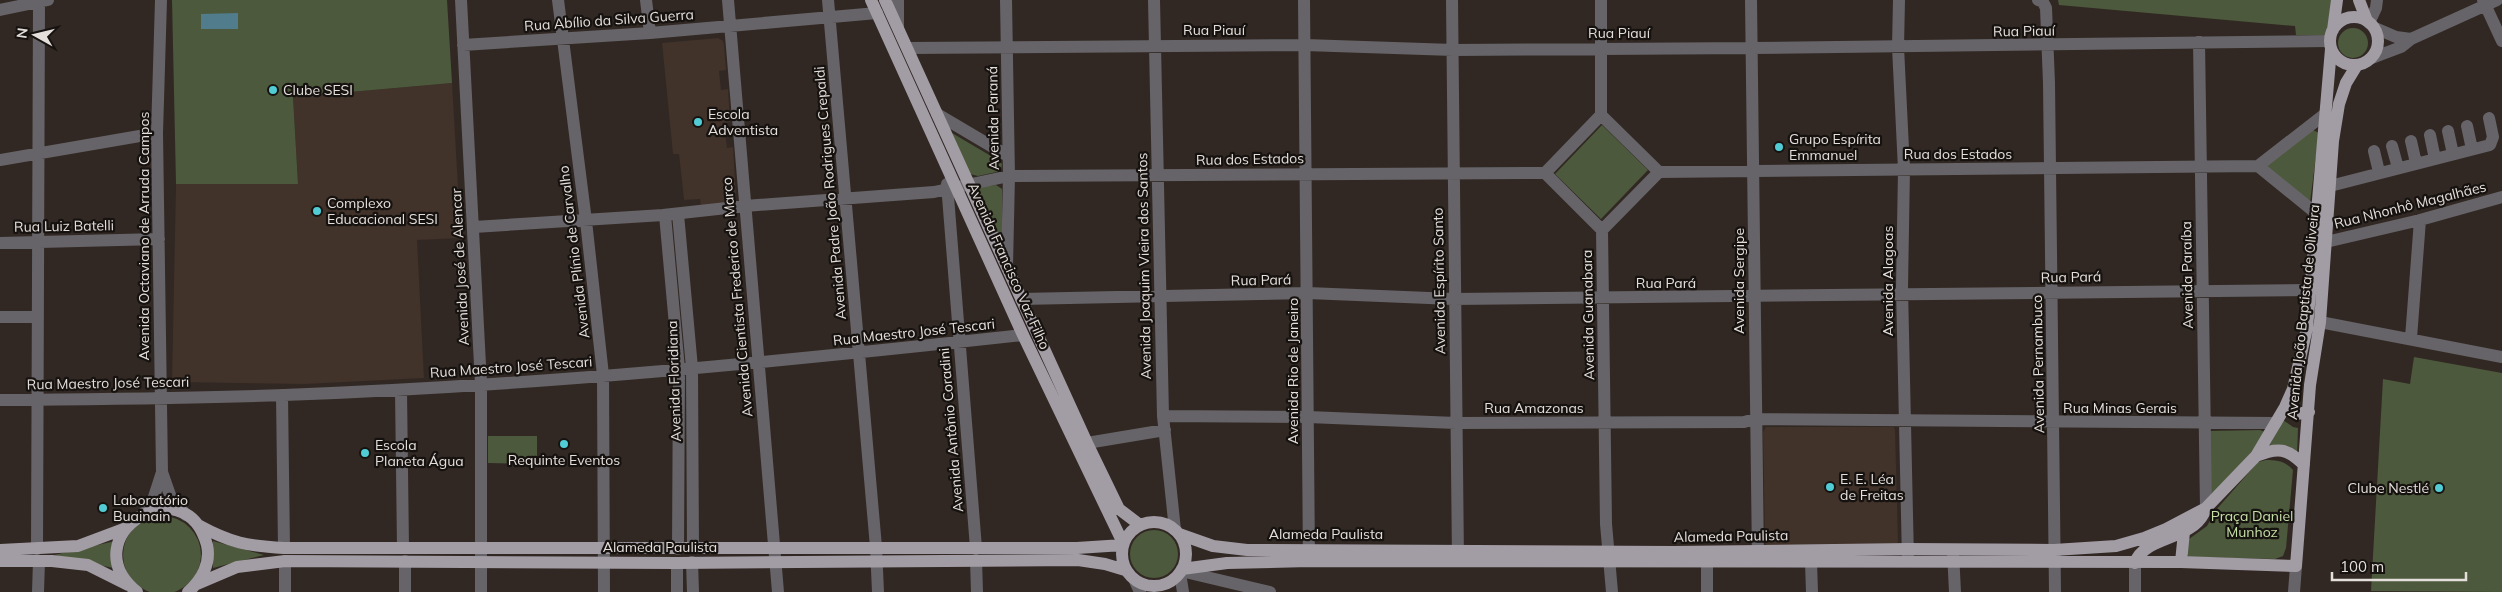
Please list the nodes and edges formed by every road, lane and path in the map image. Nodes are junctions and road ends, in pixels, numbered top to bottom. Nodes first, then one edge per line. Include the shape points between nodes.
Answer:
1 (161, 0) edge
2 (461, 0) edge
3 (558, 0) edge
4 (646, 0) edge
5 (728, 0) edge
6 (828, 0) edge
7 (871, 0) edge
8 (885, 0) edge
9 (898, 0) edge
10 (1006, 0) edge
11 (1154, 0) edge
12 (1304, 0) edge
13 (1452, 0) edge
14 (1601, 0) edge
15 (1750, 0) edge
16 (1899, 0) edge
17 (2337, 0) edge
18 (2359, 0) edge
19 (2377, 0) edge
20 (43, 1) edge
21 (2041, 1) edge
22 (2488, 2) edge
23 (0, 10) edge
24 (876, 14) junction
25 (829, 18) junction
26 (2370, 24) junction
27 (730, 25) junction
28 (898, 27) junction
29 (650, 33) junction
30 (562, 39) junction
31 (2411, 39) junction
32 (2331, 41) junction
33 (2502, 41) edge
34 (2199, 42) junction
35 (463, 45) junction
36 (1154, 45) junction
37 (1305, 45) junction
38 (2048, 46) junction
39 (1006, 47) junction
40 (1898, 47) junction
41 (908, 48) junction
42 (1601, 48) junction
43 (1751, 48) junction
44 (1453, 50) junction
45 (2372, 58) junction
46 (2357, 65) junction
47 (937, 114) junction
48 (1601, 114) junction
49 (2325, 114) junction
50 (2489, 118) dead end
51 (2467, 126) dead end
52 (2448, 131) dead end
53 (157, 133) junction
54 (2430, 135) dead end
55 (2411, 141) dead end
56 (2392, 146) dead end
57 (2472, 149) junction
58 (2374, 151) dead end
59 (38, 152) junction
60 (2453, 154) junction
61 (1008, 156) junction
62 (2435, 159) junction
63 (0, 160) edge
64 (2416, 163) junction
65 (2201, 166) junction
66 (2258, 166) junction
67 (2398, 168) junction
68 (1904, 169) junction
69 (2051, 169) junction
70 (1659, 172) junction
71 (1753, 172) junction
72 (2379, 172) junction
73 (1307, 173) junction
74 (1453, 173) junction
75 (1545, 173) junction
76 (1157, 175) junction
77 (1009, 176) junction
78 (2330, 186) junction
79 (951, 192) junction
80 (2502, 196) edge
81 (846, 200) junction
82 (745, 206) junction
83 (678, 214) junction
84 (2317, 214) junction
85 (665, 215) junction
86 (2420, 220) junction
87 (586, 221) junction
88 (474, 227) junction
89 (1602, 230) junction
90 (160, 239) junction
91 (38, 242) junction
92 (2326, 242) junction
93 (0, 243) edge
94 (1007, 266) junction
95 (2312, 290) junction
96 (2203, 291) junction
97 (2052, 292) junction
98 (1308, 294) junction
99 (1903, 294) junction
100 (1160, 297) junction
101 (1754, 297) junction
102 (1603, 298) junction
103 (1021, 299) junction
104 (1454, 300) junction
105 (38, 317) junction
106 (0, 318) edge
107 (2320, 322) junction
108 (1023, 335) junction
109 (2411, 338) junction
110 (958, 342) junction
111 (859, 354) junction
112 (2502, 356) edge
113 (757, 363) junction
114 (692, 368) junction
115 (679, 369) junction
116 (603, 375) junction
117 (480, 384) junction
118 (401, 390) junction
119 (282, 395) junction
120 (160, 397) junction
121 (0, 400) edge
122 (39, 400) junction
123 (2285, 407) junction
124 (2308, 412) junction
125 (1163, 416) junction
126 (1308, 417) junction
127 (1755, 419) junction
128 (1904, 419) junction
129 (2204, 422) junction
130 (1456, 423) junction
131 (1605, 423) junction
132 (2054, 423) junction
133 (2276, 423) junction
134 (1165, 430) junction
135 (1087, 442) junction
136 (2256, 456) junction
137 (2304, 466) junction
138 (162, 472) junction
139 (2206, 508) junction
140 (144, 513) junction
141 (186, 515) junction
142 (198, 525) junction
143 (1140, 525) junction
144 (126, 528) junction
145 (1177, 532) junction
146 (2184, 532) junction
147 (1123, 544) junction
148 (774, 546) junction
149 (876, 547) junction
150 (284, 548) junction
151 (403, 548) junction
152 (603, 548) junction
153 (693, 548) junction
154 (678, 549) junction
155 (1908, 549) junction
156 (0, 550) edge
157 (480, 554) junction
158 (976, 554) junction
159 (38, 555) junction
160 (1308, 555) junction
161 (1953, 555) junction
162 (1458, 556) junction
163 (1608, 556) junction
164 (2055, 556) junction
165 (1758, 557) junction
166 (0, 561) edge
167 (285, 561) junction
168 (405, 561) junction
169 (603, 561) junction
170 (877, 561) junction
171 (692, 562) junction
172 (776, 562) junction
173 (1707, 562) junction
174 (1811, 562) junction
175 (1908, 562) junction
176 (2180, 562) junction
177 (677, 563) junction
178 (2135, 563) junction
179 (2296, 566) junction
180 (1125, 570) junction
181 (1181, 571) junction
182 (1137, 586) edge
183 (134, 590) edge
184 (191, 590) edge
185 (38, 592) edge
186 (285, 592) edge
187 (405, 592) edge
188 (481, 592) edge
189 (604, 592) edge
190 (677, 592) edge
191 (693, 592) edge
192 (778, 592) edge
193 (878, 592) edge
194 (978, 592) edge
195 (1183, 592) edge
196 (1270, 592) edge
197 (1612, 592) edge
198 (1707, 592) edge
199 (1812, 592) edge
200 (1955, 592) edge
201 (2055, 592) edge
202 (2135, 592) edge
203 (2294, 592) edge

1 - 53 street, Avenida Octaviano de Arruda Campos
2 - 35 street, Avenida José de Alencar
3 - 30 street, Avenida Plínio de Carvalho
4 - 29 street
5 - 27 street, Avenida Cientista Frederico de Marco
6 - 25 street, Avenida Padre João Rodrigues Crepaldi
7 - 24 main road, Avenida Francisco Vaz Filho
8 - 28 main road, Avenida Francisco Vaz Filho
9 - 28 street
10 - 39 street, Avenida Paraná
11 - 36 street, Avenida Joaquim Vieira dos Santos
12 - 37 street, Avenida Rio de Janeiro
13 - 44 street, Avenida Espírito Santo
14 - 42 street
15 - 43 street, Avenida Sergipe
16 - 40 street, Avenida Alagoas
17 - 32 main road, Avenida João Baptista de Oliveira
18 - 26 main road
19 - 26 street
20 - 23 street
20 - 59 street
21 - 38 street via 2046,8
22 - 31 street
22 - 33 street
24 - 25 street, Rua Abílio da Silva Guerra
24 - 79 main road, Avenida Francisco Vaz Filho via 945,160
25 - 27 street, Rua Abílio da Silva Guerra
25 - 81 street, Avenida Padre João Rodrigues Crepaldi
26 - 31 street via 2396,37
26 - 32 main road via 2358,17 2341,21
26 - 45 main road via 2378,44
27 - 29 street, Rua Abílio da Silva Guerra
27 - 82 street, Avenida Cientista Frederico de Marco
28 - 41 main road, Avenida Francisco Vaz Filho
29 - 30 street, Rua Abílio da Silva Guerra
30 - 35 street, Rua Abílio da Silva Guerra
30 - 87 street, Avenida Plínio de Carvalho
31 - 45 street via 2401,47
32 - 34 street, Rua Piauí
32 - 46 main road via 2342,62
32 - 49 main road, Avenida João Baptista de Oliveira
34 - 38 street, Rua Piauí
34 - 65 street, Avenida Paraíba
35 - 88 street, Avenida José de Alencar
36 - 37 street, Rua Piauí
36 - 39 street, Rua Piauí
36 - 76 street, Avenida Joaquim Vieira dos Santos
37 - 44 street, Rua Piauí
37 - 73 street, Avenida Rio de Janeiro
38 - 40 street, Rua Piauí
38 - 69 street, Avenida Pernambuco
39 - 41 street, Rua Piauí
39 - 61 street, Avenida Paraná
40 - 43 street, Rua Piauí
40 - 68 street, Avenida Alagoas
41 - 47 main road, Avenida Francisco Vaz Filho
42 - 43 street, Rua Piauí
42 - 44 street, Rua Piauí
42 - 48 street
43 - 71 street, Avenida Sergipe
44 - 74 street, Avenida Espírito Santo
45 - 46 main road
46 - 78 main road, Avenida João Baptista de Oliveira via 2339,104
47 - 61 street
47 - 79 main road, Avenida Francisco Vaz Filho
48 - 70 street
48 - 75 street
49 - 66 street
49 - 84 main road, Avenida João Baptista de Oliveira
50 - 57 street via 2493,141 2490,145
51 - 57 street
52 - 60 street
53 - 59 street
53 - 90 street, Avenida Octaviano de Arruda Campos
54 - 62 street
55 - 64 street
56 - 67 street
57 - 60 street
58 - 72 street
59 - 63 street
59 - 91 street
60 - 62 street
61 - 77 street, Avenida Paraná
62 - 64 street
64 - 67 street
65 - 66 street, Rua dos Estados
65 - 69 street, Rua dos Estados
65 - 96 street, Avenida Paraíba
66 - 84 street
67 - 72 street
68 - 69 street, Rua dos Estados
68 - 71 street, Rua dos Estados
68 - 99 street, Avenida Alagoas
69 - 97 street, Avenida Pernambuco
70 - 71 street, Rua dos Estados
70 - 89 street
71 - 101 street, Avenida Sergipe
72 - 78 street
73 - 74 street, Rua dos Estados
73 - 76 street, Rua dos Estados
73 - 98 street, Avenida Rio de Janeiro
74 - 75 street, Rua dos Estados
74 - 104 street, Avenida Espírito Santo
75 - 89 street
76 - 77 street, Rua dos Estados
76 - 100 street, Avenida Joaquim Vieira dos Santos
77 - 79 street, Rua dos Estados
77 - 94 street, Avenida Paraná
78 - 92 main road, Avenida João Baptista de Oliveira
79 - 81 street, Rua dos Estados
79 - 94 main road, Avenida Francisco Vaz Filho
79 - 108 main road, Avenida Francisco Vaz Filho
79 - 110 street, Avenida Antônio Coradini
80 - 86 street, Rua Nhonhô Magalhães
81 - 82 street, Rua dos Estados
81 - 111 street, Avenida Padre João Rodrigues Crepaldi
82 - 83 street, Rua dos Estados
82 - 113 street, Avenida Cientista Frederico de Marco
83 - 85 street, Rua dos Estados
83 - 114 street, Avenida Floridiana
84 - 95 main road, Avenida João Baptista de Oliveira
85 - 87 street, Rua dos Estados
85 - 115 street, Avenida Floridiana
86 - 92 street, Rua Nhonhô Magalhães
86 - 109 street
87 - 88 street, Rua dos Estados
87 - 116 street, Avenida Plínio de Carvalho
88 - 117 street, Avenida José de Alencar
89 - 102 street, Avenida Guanabara
90 - 91 street, Rua Luiz Batelli
90 - 120 street, Avenida Octaviano de Arruda Campos
91 - 93 street, Rua Luiz Batelli
91 - 105 street
92 - 107 main road, Avenida João Baptista de Oliveira
94 - 103 main road, Avenida Francisco Vaz Filho
95 - 96 street, Rua Pará
95 - 123 main road, Avenida João Baptista de Oliveira via 2308,328 2293,389
96 - 97 street, Rua Pará
96 - 129 street, Avenida Paraíba
97 - 99 street, Rua Pará
97 - 132 street, Avenida Pernambuco
98 - 100 street, Rua Pará
98 - 104 street, Rua Pará
98 - 126 street, Avenida Rio de Janeiro
99 - 101 street, Rua Pará
99 - 128 street, Avenida Alagoas
100 - 103 street, Rua Pará
100 - 125 street, Avenida Joaquim Vieira dos Santos
101 - 102 street, Rua Pará
101 - 127 street, Avenida Sergipe
102 - 104 street, Rua Pará
102 - 131 street, Avenida Guanabara
103 - 135 main road, Avenida Francisco Vaz Filho
104 - 130 street, Avenida Espírito Santo
105 - 106 street
105 - 122 street
107 - 109 street
107 - 124 main road, Avenida João Baptista de Oliveira
108 - 110 street, Rua Maestro José Tescari
108 - 147 main road, Avenida Francisco Vaz Filho
109 - 112 street
110 - 111 street, Rua Maestro José Tescari
110 - 158 street, Avenida Antônio Coradini
111 - 113 street, Rua Maestro José Tescari
111 - 149 street, Avenida Padre João Rodrigues Crepaldi
113 - 114 street, Rua Maestro José Tescari
113 - 148 street, Avenida Cientista Frederico de Marco
114 - 115 street, Rua Maestro José Tescari
114 - 153 street, Avenida Floridiana
115 - 116 street, Rua Maestro José Tescari
115 - 154 street, Avenida Floridiana
116 - 117 street, Rua Maestro José Tescari
116 - 152 street, Avenida Plínio de Carvalho
117 - 118 street, Rua Maestro José Tescari
117 - 157 street, Avenida José de Alencar
118 - 119 street, Rua Maestro José Tescari
118 - 151 street
119 - 120 street, Rua Maestro José Tescari
119 - 150 street
120 - 122 street, Rua Maestro José Tescari
120 - 138 street, Avenida Octaviano de Arruda Campos
121 - 122 street, Rua Maestro José Tescari
122 - 159 street
123 - 124 main road via 2296,414
123 - 133 main road, Avenida João Baptista de Oliveira
124 - 137 main road, Avenida João Baptista de Oliveira
125 - 126 street, Rua Amazonas
125 - 134 street, Avenida Joaquim Vieira dos Santos
126 - 130 street, Rua Amazonas
126 - 160 street, Avenida Rio de Janeiro
127 - 128 street, Rua Amazonas
127 - 131 street, Rua Amazonas via 1744,422
127 - 165 street, Avenida Sergipe
128 - 132 street, Rua Minas Gerais
128 - 155 street, Avenida Alagoas
129 - 132 street, Rua Minas Gerais
129 - 133 street, Rua Minas Gerais
129 - 139 street, Avenida Paraíba
130 - 131 street, Rua Amazonas
130 - 162 street, Avenida Espírito Santo
131 - 163 street, Avenida Guanabara
132 - 164 street, Avenida Pernambuco
133 - 136 main road, Avenida João Baptista de Oliveira
134 - 135 street
134 - 145 street, Avenida Joaquim Vieira dos Santos
135 - 143 main road, Avenida Francisco Vaz Filho via 1119,508
136 - 137 main road via 2278,450 2291,454
136 - 139 main road, Alameda Paulista
137 - 179 main road, Avenida João Baptista de Oliveira
138 - 140 street, Avenida Octaviano de Arruda Campos via 152,503
138 - 141 street, Avenida Octaviano de Arruda Campos via 170,496
139 - 146 main road via 2200,521
139 - 164 main road, Alameda Paulista via 2135,541
140 - 141 main road via 158,509
140 - 144 main road
141 - 142 main road, Alameda Paulista
142 - 150 main road, Alameda Paulista via 233,542
142 - 184 main road via 206,542 208,561
143 - 145 main road via 1158,522
143 - 147 main road via 1133,529
144 - 159 main road via 78,546
144 - 183 main road via 120,539 118,563
145 - 160 main road, Alameda Paulista via 1230,549
145 - 181 main road via 1186,551
146 - 176 main road
146 - 178 main road via 2142,551
147 - 158 main road, Alameda Paulista
147 - 180 main road via 1121,554
148 - 149 main road, Alameda Paulista
148 - 153 main road, Alameda Paulista
148 - 172 street, Avenida Cientista Frederico de Marco
149 - 158 main road, Alameda Paulista
149 - 170 street, Avenida Padre João Rodrigues Crepaldi
150 - 151 main road, Alameda Paulista
151 - 157 main road, Alameda Paulista
152 - 154 main road, Alameda Paulista
152 - 157 main road, Alameda Paulista
152 - 169 street, Avenida Plínio de Carvalho
153 - 154 main road, Alameda Paulista
155 - 161 main road, Alameda Paulista
155 - 165 main road, Alameda Paulista
155 - 175 street, Avenida Alagoas
156 - 159 main road
157 - 168 main road, Alameda Paulista
157 - 169 main road, Alameda Paulista
157 - 188 street, Avenida José de Alencar
158 - 170 main road, Alameda Paulista
158 - 180 main road, Alameda Paulista via 1078,560
158 - 194 street, Avenida Antônio Coradini
159 - 166 main road
159 - 183 main road via 88,565
159 - 185 street
160 - 162 main road, Alameda Paulista
160 - 181 main road, Alameda Paulista
161 - 164 main road, Alameda Paulista
161 - 175 main road, Alameda Paulista
161 - 200 street
162 - 163 main road, Alameda Paulista
163 - 165 main road, Alameda Paulista
163 - 173 main road, Alameda Paulista
163 - 197 street, Avenida Guanabara
164 - 178 main road, Alameda Paulista
164 - 201 street, Avenida Pernambuco
165 - 173 main road, Alameda Paulista
165 - 174 main road, Alameda Paulista
167 - 168 main road, Alameda Paulista
167 - 184 main road, Alameda Paulista via 237,567
167 - 186 street
168 - 187 street
169 - 177 main road, Alameda Paulista
169 - 189 street, Avenida Plínio de Carvalho
170 - 172 main road, Alameda Paulista
170 - 193 street, Avenida Padre João Rodrigues Crepaldi
171 - 172 main road, Alameda Paulista
171 - 177 main road, Alameda Paulista
171 - 191 street
172 - 192 street, Avenida Cientista Frederico de Marco
173 - 198 street
174 - 175 main road, Alameda Paulista
174 - 199 street
176 - 178 main road, Alameda Paulista
176 - 179 main road, Alameda Paulista
177 - 190 street
178 - 202 street
179 - 203 street
180 - 182 main road
181 - 182 main road via 1173,580 1159,586
181 - 195 street
181 - 196 street

